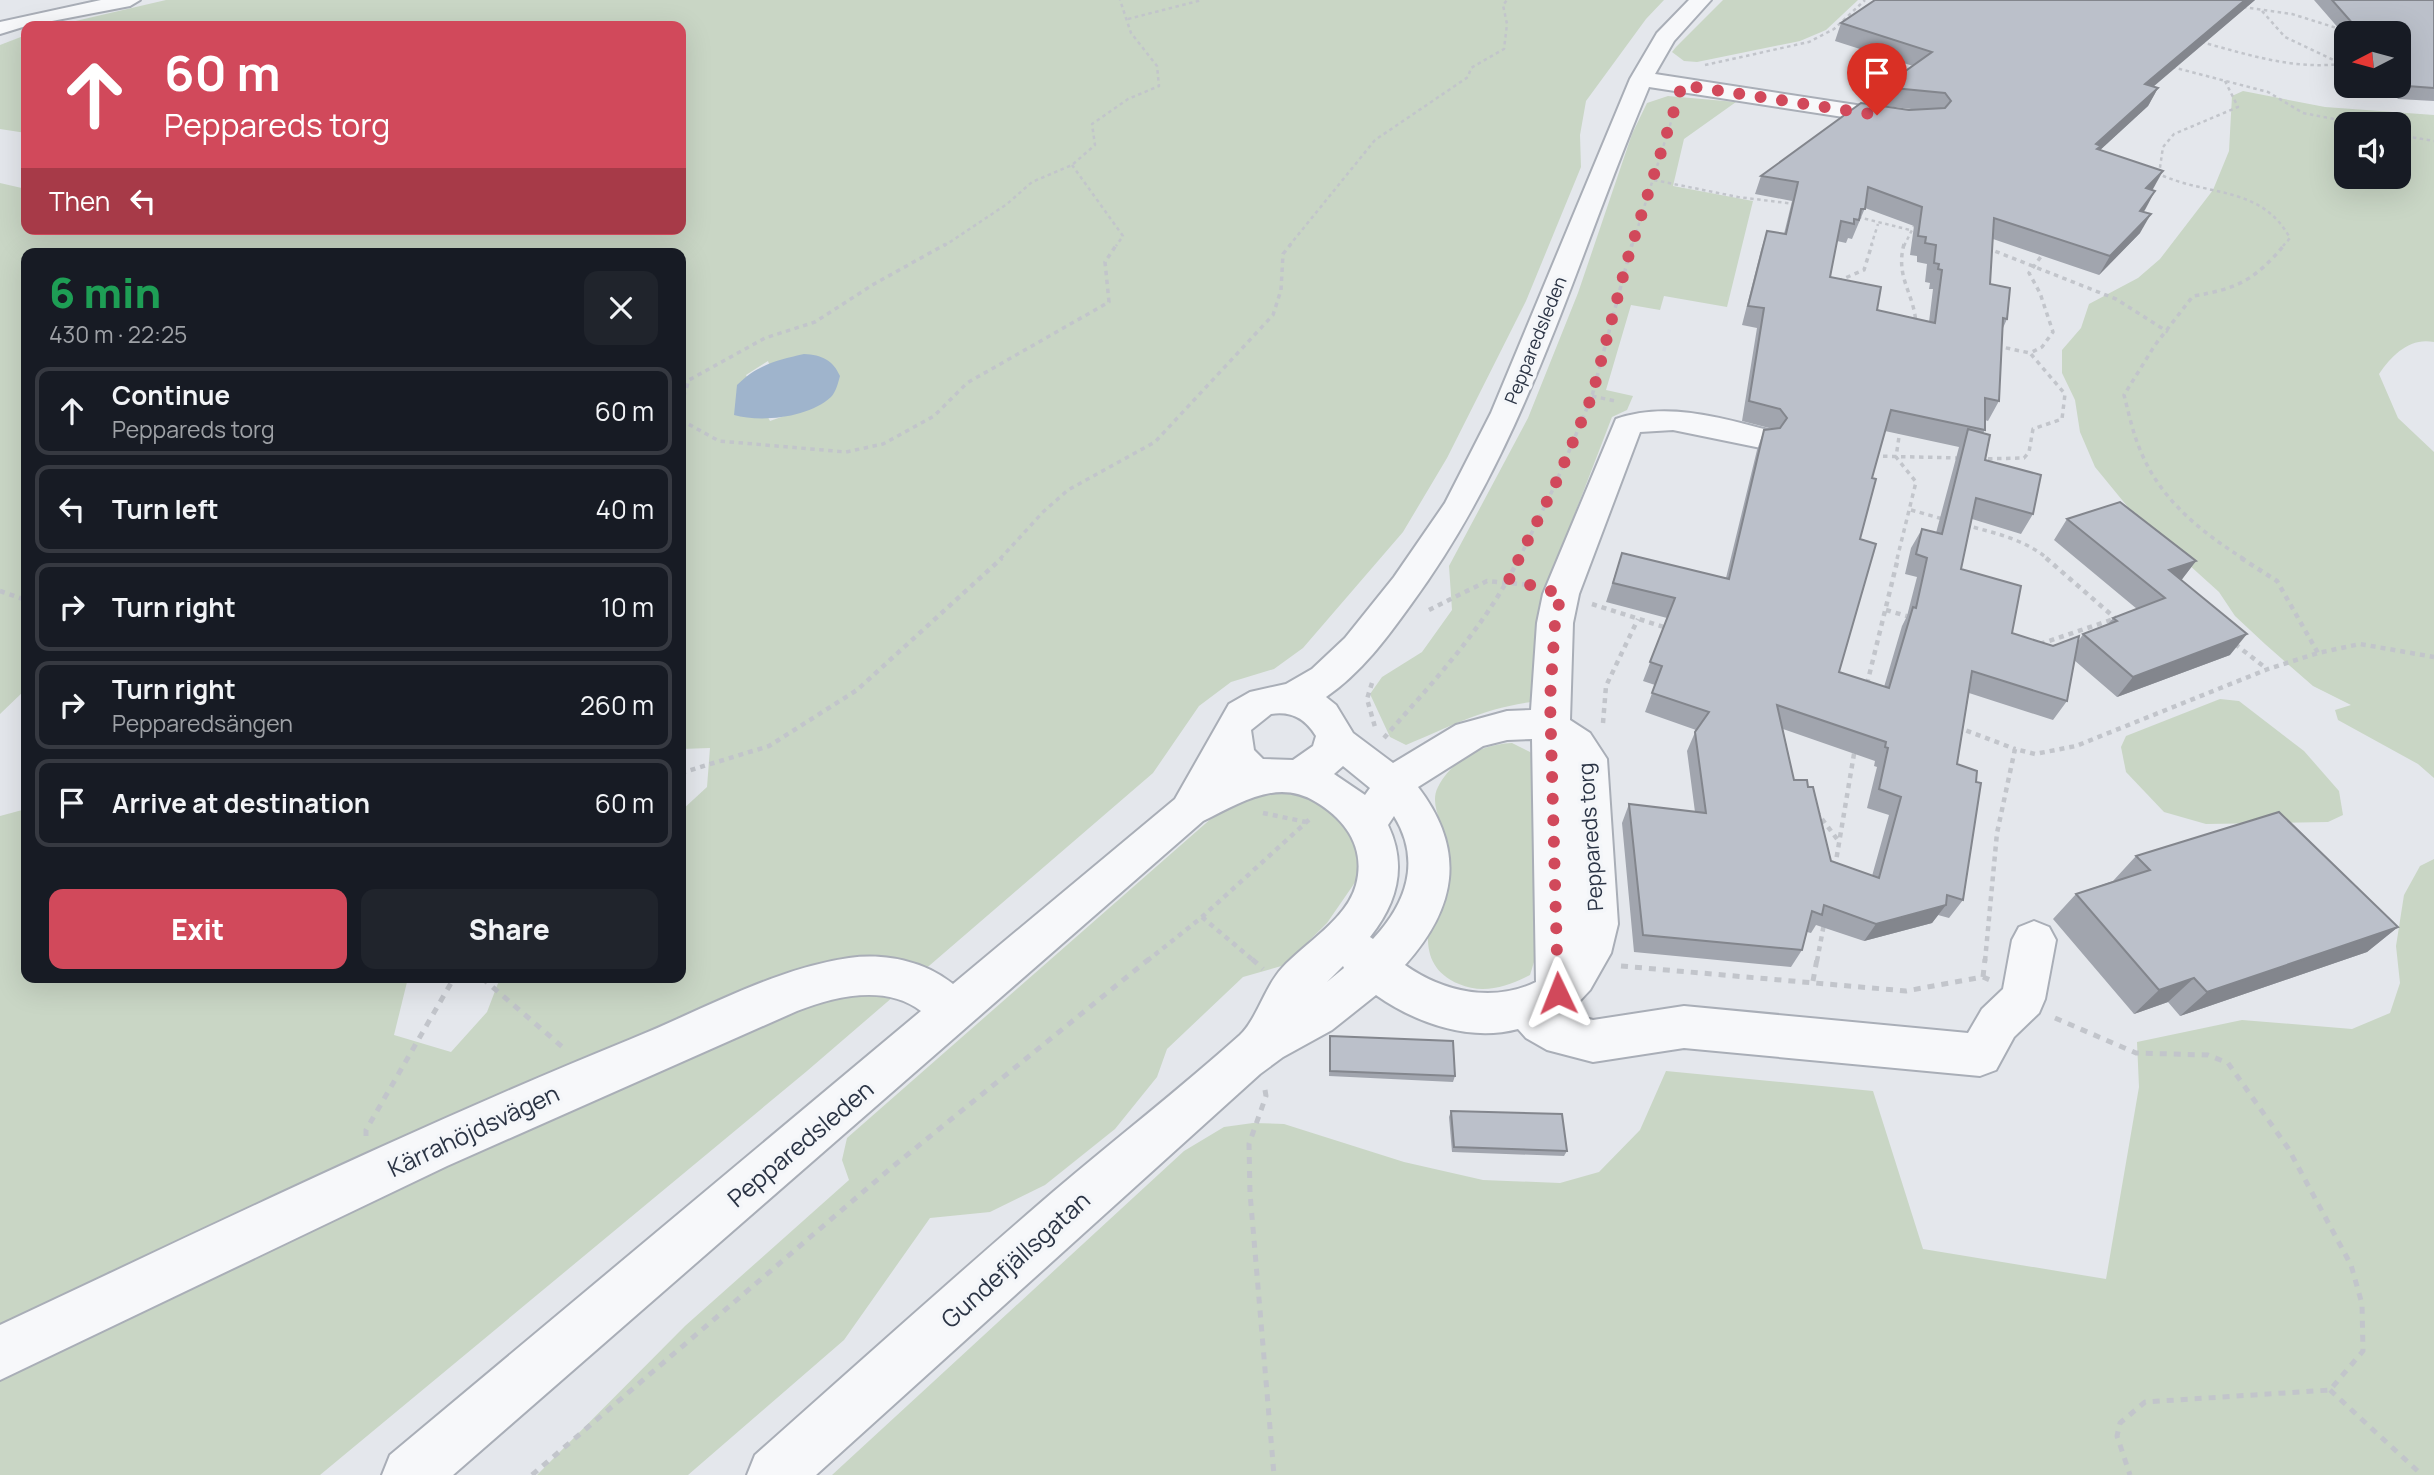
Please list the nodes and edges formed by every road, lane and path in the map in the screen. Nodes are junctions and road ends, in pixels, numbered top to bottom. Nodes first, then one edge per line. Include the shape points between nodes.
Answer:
1 (130, 0) edge
2 (1120, 0) edge
3 (1202, 0) edge
4 (1507, 0) edge
5 (1702, 0) edge
6 (1865, 0) edge
7 (1858, 6) junction
8 (2235, 6) edge
9 (1871, 10) edge
10 (2262, 10) junction
11 (1128, 19) junction
12 (32, 21) edge
13 (21, 23) edge
14 (2334, 26) edge
15 (0, 28) edge
16 (2196, 40) edge
17 (2334, 60) edge
18 (2334, 65) edge
19 (2169, 66) edge
20 (1754, 74) dead end
21 (1641, 79) junction
22 (2225, 81) junction
23 (1682, 85) junction
24 (1711, 89) junction
25 (1929, 119) edge
26 (2334, 119) edge
27 (2411, 137) edge
28 (2434, 141) edge
29 (1072, 165) junction
30 (1654, 180) junction
31 (1804, 205) edge
32 (1855, 216) edge
33 (1917, 220) edge
34 (1878, 224) junction
35 (1907, 230) junction
36 (1917, 231) edge
37 (2052, 244) edge
38 (1979, 245) edge
39 (2033, 265) junction
40 (1833, 282) edge
41 (1915, 329) edge
42 (2168, 332) junction
43 (1992, 345) edge
44 (2030, 353) junction
45 (686, 391) edge
46 (686, 423) edge
47 (1900, 429) edge
48 (1761, 438) edge
49 (1867, 456) edge
50 (1896, 457) junction
51 (1965, 458) edge
52 (1976, 459) edge
53 (1911, 510) junction
54 (1948, 521) edge
55 (1961, 524) edge
56 (1509, 579) junction
57 (0, 591) edge
58 (1561, 594) junction
59 (21, 598) edge
60 (1886, 610) junction
61 (1425, 612) dead end
62 (2126, 615) edge
63 (1911, 617) edge
64 (2115, 619) junction
65 (1674, 630) edge
66 (2226, 636) edge
67 (2038, 645) edge
68 (2318, 653) junction
69 (2434, 657) edge
70 (2268, 669) junction
71 (1359, 671) junction
72 (1864, 694) edge
73 (1285, 699) junction
74 (1947, 723) edge
75 (1551, 726) junction
76 (1232, 730) junction
77 (1333, 734) junction
78 (1857, 735) edge
79 (2015, 749) junction
80 (686, 771) edge
81 (1284, 776) junction
82 (1394, 788) junction
83 (1336, 793) junction
84 (1809, 801) edge
85 (1189, 810) junction
86 (1367, 822) junction
87 (1840, 843) junction
88 (1835, 868) edge
89 (1825, 918) edge
90 (2034, 940) dead end
91 (1358, 953) junction
92 (1616, 964) dead end
93 (1983, 977) junction
94 (1813, 981) junction
95 (451, 983) edge
96 (488, 983) edge
97 (2023, 999) junction
98 (1543, 1000) junction
99 (953, 1013) junction
100 (1259, 1047) junction
101 (595, 1074) junction
102 (367, 1179) junction
103 (0, 1353) edge
104 (2330, 1390) junction
105 (410, 1475) edge
106 (532, 1475) edge
107 (775, 1475) edge
108 (1274, 1475) edge
109 (2130, 1475) edge
110 (2422, 1475) edge

1 - 12 street
2 - 11 path
3 - 11 path
4 - 80 path via 1503,5 1507,23 1504,48 1367,148 1283,254 1281,290 1273,315 1155,442 1069,490 857,690 769,746
5 - 21 street, Pepparedsleden via 1665,38
6 - 7 path
7 - 9 path
7 - 23 path via 1822,37 1711,63 1686,75
8 - 10 path
10 - 14 path
10 - 17 path via 2285,37
11 - 29 path via 1131,33 1157,66 1159,86 1128,99 1092,124 1095,145
13 - 15 street
16 - 18 path via 2279,62
19 - 22 path
20 - 24 street
21 - 23 street
21 - 71 street, Pepparedsleden via 1483,463
22 - 26 path via 2269,92 2303,113
22 - 42 path via 2238,107 2179,129 2162,146 2162,167 2156,174 2255,199 2286,228 2290,239 2261,272 2235,290 2193,296
23 - 24 street
23 - 30 path
24 - 25 street via 1902,119
27 - 28 path
29 - 45 path via 1032,181 1007,204 928,256 815,322 765,338 690,380
29 - 46 path via 1123,236 1105,262 1109,302 967,383 934,416 883,444 846,452 719,442
30 - 31 path
30 - 56 path via 1627,261 1592,396
32 - 34 path
33 - 35 path
34 - 35 path
34 - 40 path via 1864,270
35 - 36 path
35 - 41 path via 1901,274 1916,305
37 - 39 path
38 - 39 path
39 - 42 path via 2116,299
39 - 44 path via 2030,278 2053,332
42 - 68 path via 2124,395 2141,453 2177,509 2212,540 2277,581
43 - 44 path
44 - 52 path via 2065,394 2062,419 2033,429 2024,458
47 - 50 path
48 - 58 street via 1656,419 1627,426
49 - 50 path
50 - 51 path
50 - 53 path via 1916,482
53 - 54 path
53 - 60 path
55 - 64 path via 2036,549
56 - 58 path
56 - 61 path via 1484,580
56 - 71 path via 1448,665 1383,740
57 - 59 path
58 - 65 path
58 - 75 street via 1555,623
60 - 63 path
60 - 72 path
62 - 64 path
64 - 67 path
66 - 70 path
68 - 69 path via 2360,644
68 - 70 path
70 - 79 path via 2076,746 2035,754
71 - 73 street, Pepparedsleden
71 - 77 street, Pepparedsleden
73 - 76 street via 1254,705
73 - 77 street via 1314,708
74 - 79 path
75 - 82 street via 1501,727 1476,733 1453,743
75 - 98 street, Peppareds torg via 1574,740 1587,759 1597,924 1594,947 1584,964
76 - 81 street via 1231,743 1237,755 1253,770
76 - 85 street, Pepparedsleden
77 - 81 street via 1324,762
77 - 82 street, Gundefjällsgatan via 1379,770
78 - 87 path
79 - 93 path via 1997,833
81 - 83 street, Gundefjällsgatan via 1320,783
81 - 85 street, Pepparedsleden via 1238,786
82 - 86 street
82 - 91 street, Gundefjällsgatan via 1426,836 1431,863 1428,891 1412,926
83 - 86 street, Gundefjällsgatan
83 - 106 path via 1202,917 891,1168
84 - 87 path
85 - 99 street, Pepparedsleden
86 - 91 street, Gundefjällsgatan via 1377,844 1379,867
87 - 88 path
89 - 94 path
90 - 97 street
91 - 98 street via 1396,985 1454,1010 1484,1014
91 - 100 street, Gundefjällsgatan via 1315,1017
92 - 94 path
93 - 94 path via 1906,991
93 - 97 path
95 - 102 path via 366,1130
96 - 101 path
97 - 98 street via 1998,1023 1980,1055 1684,1027 1593,1041 1563,1035 1542,1024
97 - 104 path via 2064,1023 2142,1055 2214,1054 2228,1063 2288,1148 2351,1265 2362,1304 2363,1351
99 - 101 street, Kärrahöjdsvägen via 932,990 875,976 807,986
99 - 105 street, Pepparedsleden
100 - 107 street, Gundefjällsgatan via 1020,1252
100 - 108 path via 1266,1096 1249,1143 1250,1193
101 - 102 street, Kärrahöjdsvägen
102 - 103 street, Kärrahöjdsvägen
104 - 109 path via 2145,1402 2120,1423 2117,1436
104 - 110 path

